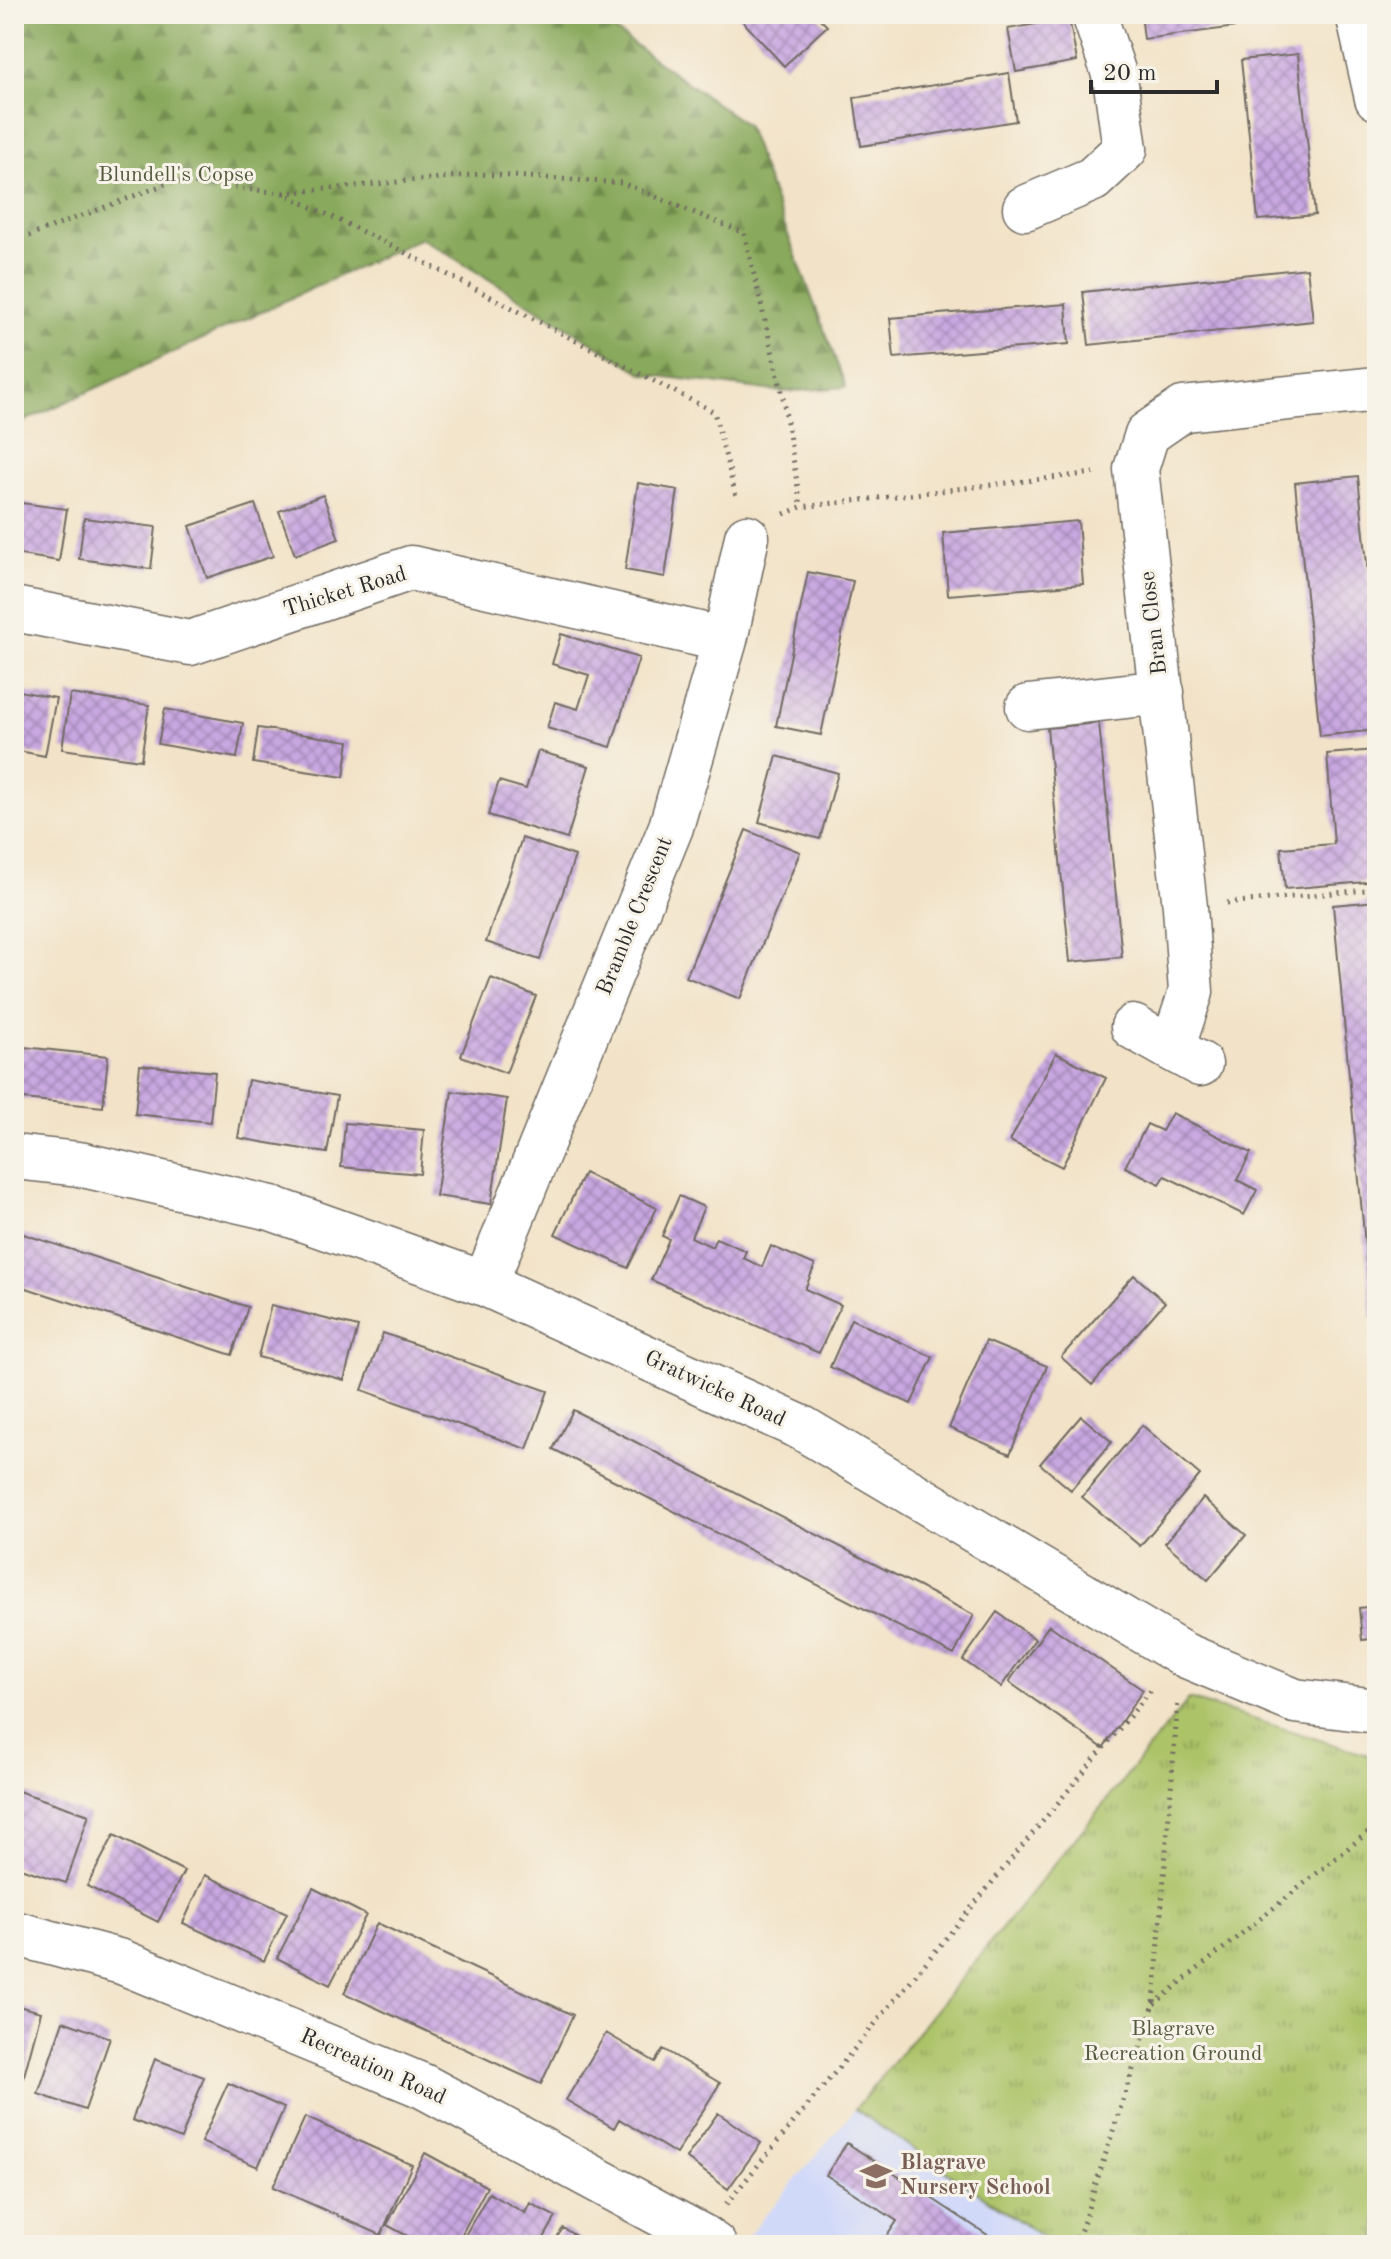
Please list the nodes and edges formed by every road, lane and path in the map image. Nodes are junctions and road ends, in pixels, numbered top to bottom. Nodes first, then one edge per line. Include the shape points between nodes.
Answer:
1 (1094, 14) edge
2 (1358, 14) edge
3 (1377, 98) edge
4 (283, 193) junction
5 (1025, 208) dead end
6 (14, 242) edge
7 (1377, 389) edge
8 (1136, 469) junction
9 (801, 507) junction
10 (747, 537) junction
11 (14, 609) edge
12 (725, 640) junction
13 (1162, 692) junction
14 (1028, 707) dead end
15 (1377, 889) edge
16 (1185, 907) junction
17 (1133, 1027) dead end
18 (14, 1157) edge
19 (485, 1284) junction
20 (1182, 1654) junction
21 (1377, 1711) edge
22 (1377, 1825) edge
23 (14, 1933) edge
24 (1154, 2004) junction
25 (707, 2240) edge
26 (1074, 2245) edge

1 - 5 street via 1115,77 1125,149 1093,179
2 - 3 street
4 - 6 path via 173,181
4 - 9 path via 481,174 622,183 744,233 782,392
4 - 10 path via 714,412
7 - 8 street, Bran Close via 1183,409 1147,434
8 - 9 path
8 - 13 street, Bran Close
9 - 10 path
10 - 12 street, Bramble Crescent
11 - 12 street, Thicket Road via 190,643 411,568
12 - 19 street, Bramble Crescent via 671,827
13 - 14 street
13 - 16 street, Bran Close
15 - 16 path
16 - 17 street, Bran Close via 1191,992 1186,1056
18 - 19 street, Gratwicke Road via 79,1164 271,1208
19 - 20 street, Gratwicke Road via 802,1428
20 - 21 street, Gratwicke Road via 1295,1701
20 - 24 path
20 - 25 path
22 - 24 path
23 - 25 street, Recreation Road via 122,1962 423,2086
24 - 26 path

